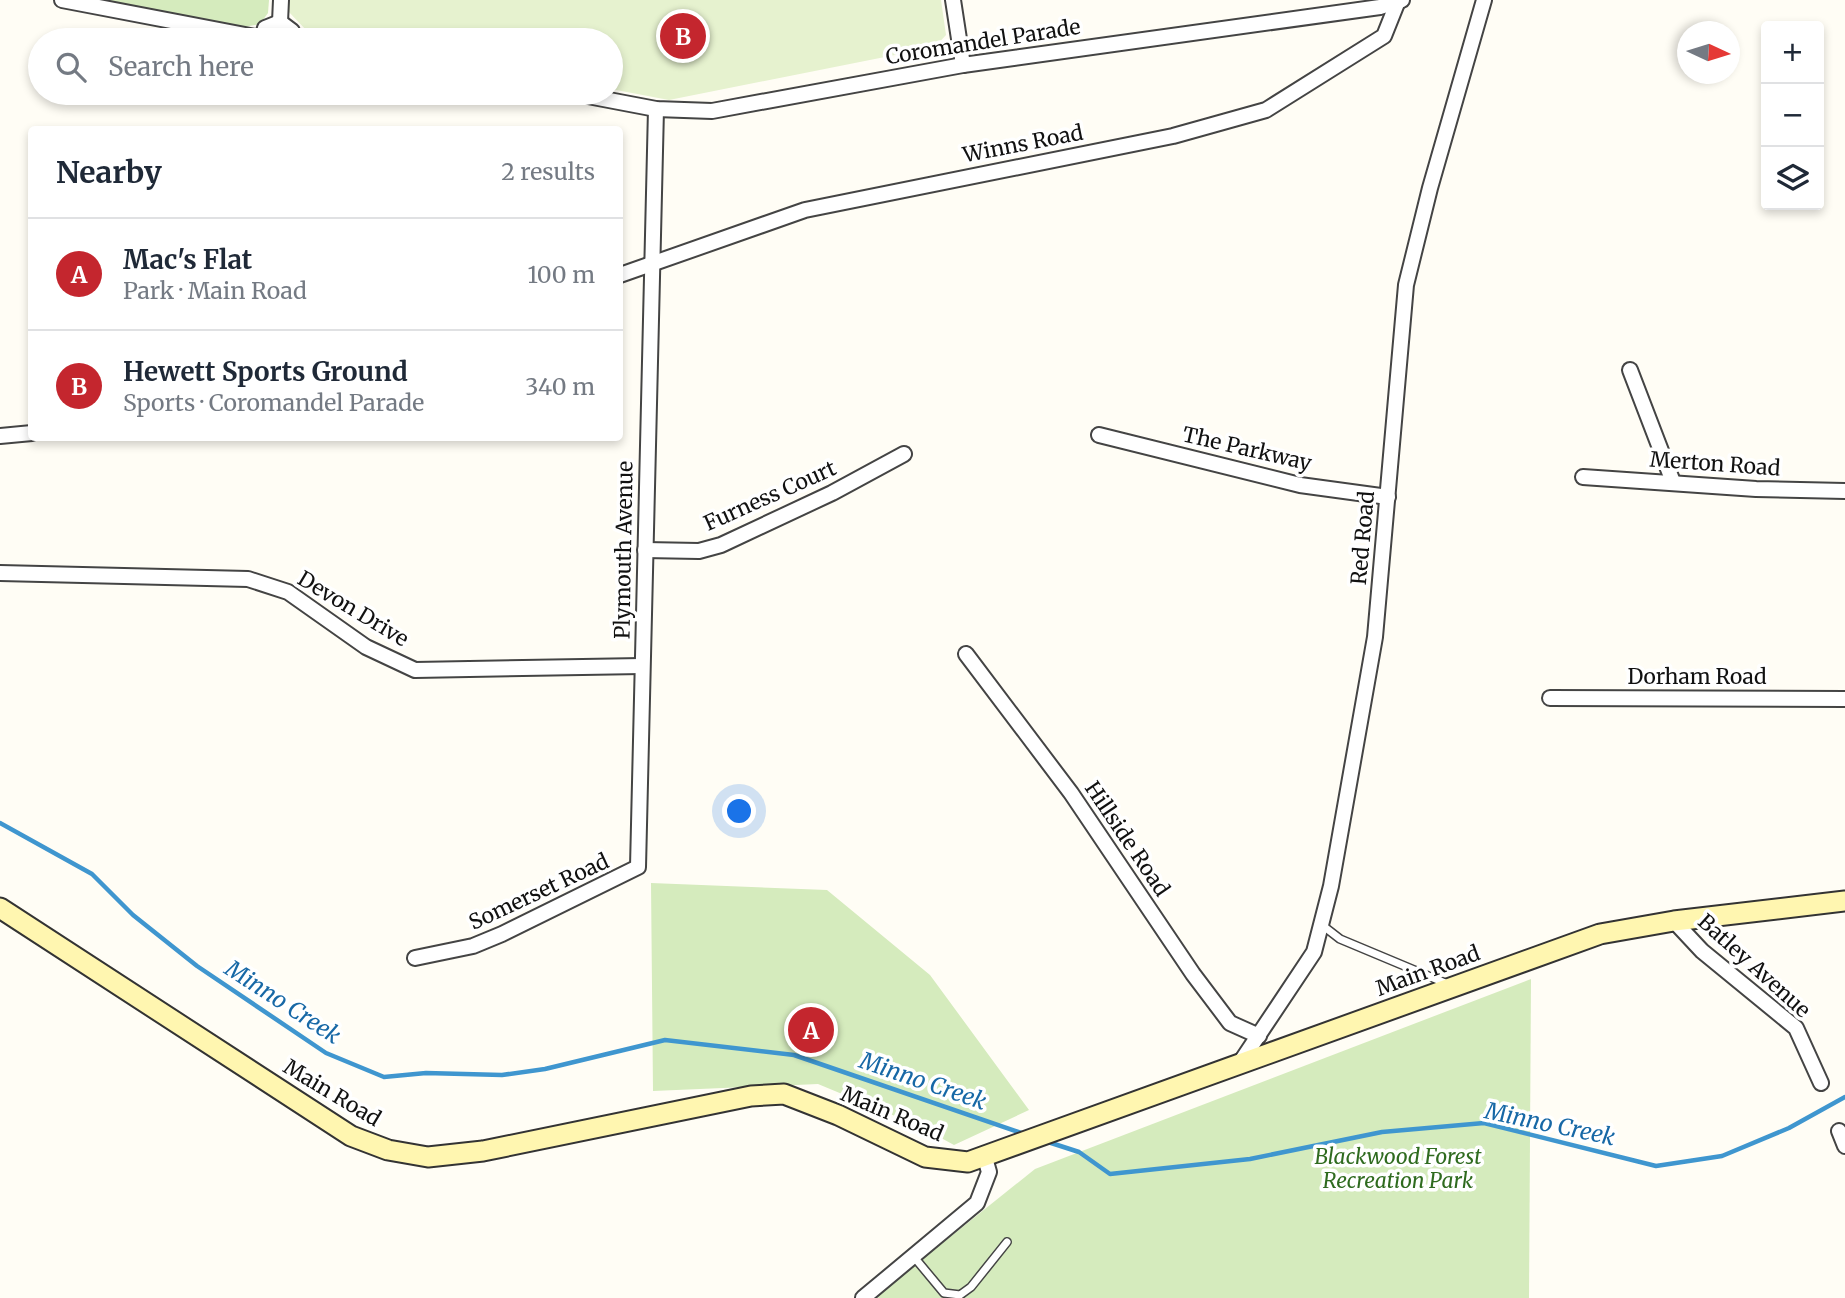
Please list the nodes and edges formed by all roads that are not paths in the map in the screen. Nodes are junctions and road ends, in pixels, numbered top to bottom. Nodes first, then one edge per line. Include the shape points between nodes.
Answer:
1 (61, 0) edge
2 (281, 0) edge
3 (953, 0) edge
4 (1484, 0) edge
5 (1400, 1) edge
6 (85, 3) edge
7 (1380, 6) junction
8 (280, 22) junction
9 (1390, 23) junction
10 (208, 28) edge
11 (265, 28) edge
12 (289, 28) edge
13 (963, 65) junction
14 (623, 103) edge
15 (656, 109) junction
16 (653, 265) junction
17 (623, 274) edge
18 (1630, 370) dead end
19 (28, 433) edge
20 (1099, 435) dead end
21 (0, 436) edge
22 (904, 454) dead end
23 (1583, 477) dead end
24 (1673, 482) junction
25 (1845, 491) edge
26 (1388, 497) junction
27 (645, 550) junction
28 (0, 573) edge
29 (966, 654) dead end
30 (642, 666) junction
31 (1550, 698) dead end
32 (1845, 699) edge
33 (638, 867) joint
34 (1845, 901) edge
35 (0, 908) edge
36 (1674, 921) junction
37 (1321, 925) junction
38 (415, 958) dead end
39 (1453, 986) junction
40 (1259, 1036) junction
41 (1240, 1063) junction
42 (1821, 1083) dead end
43 (1839, 1130) dead end
44 (1845, 1146) edge
45 (985, 1158) junction
46 (1007, 1241) dead end
47 (914, 1257) junction
48 (863, 1298) edge

1 - 6 street
2 - 8 street
3 - 13 street
4 - 26 street, Red Road via 1406,285
5 - 7 street, Coromandel Parade
5 - 9 street, Winns Road
6 - 10 street
7 - 9 street
7 - 13 street, Coromandel Parade
8 - 11 street
8 - 12 street
9 - 16 street, Winns Road via 1384,36 1266,110 1173,136 805,210
13 - 15 street, Coromandel Parade via 712,111
14 - 15 street, Coromandel Parade
15 - 16 street, Plymouth Avenue
16 - 17 street, Winns Road
16 - 27 street, Plymouth Avenue
18 - 24 street
19 - 21 street
20 - 26 street, The Parkway via 1300,485
22 - 27 street, Furness Court via 721,545 699,551
23 - 24 street, Merton Road
24 - 25 street, Merton Road
26 - 37 street, Red Road via 1375,637
27 - 30 street, Plymouth Avenue
28 - 30 street, Devon Drive via 248,579 288,592 366,647 415,670
29 - 40 street, Hillside Road via 1071,793 1230,1023
30 - 33 street, Plymouth Avenue
31 - 32 street, Dorham Road
33 - 38 street, Somerset Road via 502,934 472,946
34 - 36 main road, Main Road
35 - 45 main road, Main Road via 351,1136 387,1150 428,1157 484,1151 751,1096 784,1094 925,1157 968,1162
36 - 39 main road, Main Road via 1600,934
36 - 42 street, Batley Avenue via 1702,951 1796,1028
37 - 39 lane via 1340,939
37 - 40 street, Red Road via 1314,952
39 - 41 main road, Main Road
40 - 41 street, Red Road
41 - 45 main road, Main Road
43 - 44 street
45 - 47 street via 989,1172 977,1203
46 - 47 lane via 960,1295 944,1293
47 - 48 street

